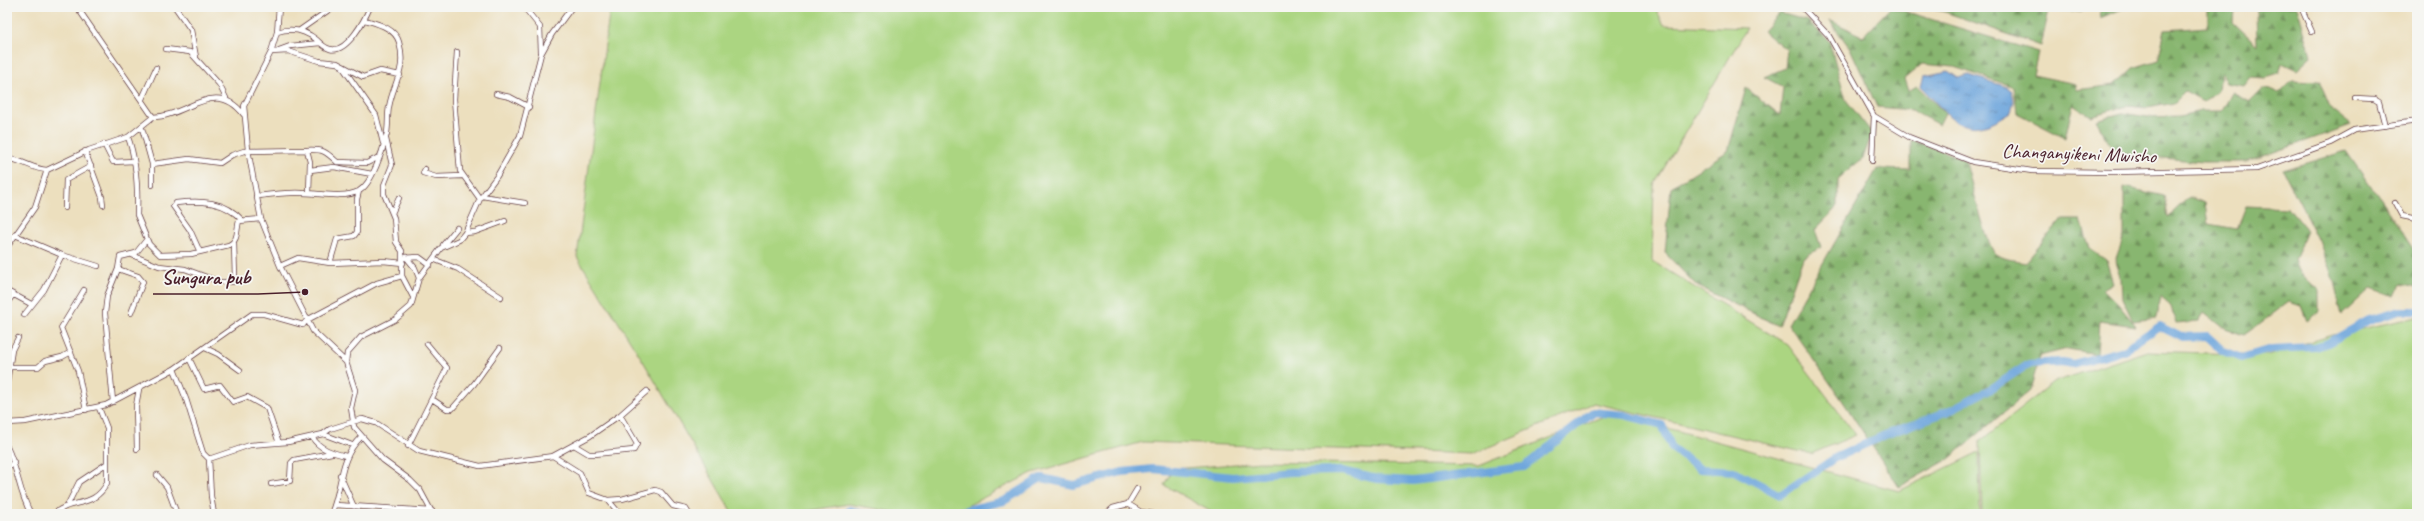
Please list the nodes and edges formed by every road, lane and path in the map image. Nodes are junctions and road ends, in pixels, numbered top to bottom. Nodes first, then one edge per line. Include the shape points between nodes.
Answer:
1 (76, 7) edge
2 (175, 7) edge
3 (279, 7) edge
4 (333, 7) edge
5 (370, 7) edge
6 (524, 7) edge
7 (572, 7) edge
8 (1802, 7) edge
9 (2301, 7) edge
10 (365, 20) junction
11 (300, 30) junction
12 (277, 32) junction
13 (2312, 32) dead end
14 (320, 43) junction
15 (166, 49) dead end
16 (278, 50) junction
17 (271, 52) junction
18 (457, 52) dead end
19 (541, 54) junction
20 (196, 57) junction
21 (340, 64) junction
22 (156, 68) dead end
23 (400, 75) junction
24 (496, 94) dead end
25 (226, 98) junction
26 (2355, 98) dead end
27 (142, 99) junction
28 (529, 107) junction
29 (244, 115) junction
30 (1874, 116) junction
31 (153, 117) junction
32 (2417, 122) edge
33 (2384, 126) junction
34 (142, 128) junction
35 (128, 137) junction
36 (385, 141) junction
37 (104, 144) junction
38 (248, 150) junction
39 (307, 150) junction
40 (86, 151) junction
41 (380, 156) junction
42 (7, 159) edge
43 (134, 160) junction
44 (1872, 161) dead end
45 (152, 164) junction
46 (91, 166) junction
47 (47, 170) junction
48 (310, 170) junction
49 (425, 170) dead end
50 (372, 174) junction
51 (462, 176) junction
52 (152, 185) dead end
53 (359, 191) junction
54 (309, 193) junction
55 (256, 196) junction
56 (481, 197) junction
57 (399, 198) dead end
58 (525, 203) dead end
59 (2394, 203) dead end
60 (103, 205) dead end
61 (65, 208) dead end
62 (392, 213) junction
63 (261, 219) junction
64 (2417, 219) edge
65 (242, 220) junction
66 (505, 221) dead end
67 (457, 228) dead end
68 (465, 233) junction
69 (15, 235) junction
70 (147, 240) junction
71 (234, 242) junction
72 (7, 247) edge
73 (441, 248) junction
74 (199, 250) junction
75 (62, 255) junction
76 (131, 255) junction
77 (433, 258) junction
78 (404, 259) junction
79 (330, 263) junction
80 (430, 265) junction
81 (98, 266) dead end
82 (280, 266) junction
83 (118, 269) junction
84 (402, 276) junction
85 (419, 278) junction
86 (84, 290) dead end
87 (7, 291) edge
88 (13, 294) junction
89 (413, 297) junction
90 (501, 297) dead end
91 (7, 303) edge
92 (31, 304) junction
93 (131, 313) dead end
94 (24, 315) dead end
95 (307, 320) junction
96 (18, 338) dead end
97 (427, 344) dead end
98 (205, 348) junction
99 (500, 348) dead end
100 (71, 352) junction
101 (189, 358) junction
102 (346, 362) junction
103 (10, 367) junction
104 (174, 369) junction
105 (240, 370) dead end
106 (7, 382) edge
107 (139, 389) junction
108 (646, 390) dead end
109 (432, 399) junction
110 (112, 402) junction
111 (99, 408) junction
112 (86, 410) junction
113 (620, 415) junction
114 (352, 421) junction
115 (7, 423) edge
116 (323, 434) junction
117 (312, 436) junction
118 (360, 437) junction
119 (279, 443) junction
120 (352, 444) junction
121 (574, 445) junction
122 (408, 446) junction
123 (7, 447) edge
124 (137, 449) dead end
125 (332, 453) junction
126 (346, 456) junction
127 (553, 456) junction
128 (209, 459) junction
129 (14, 462) junction
130 (106, 464) junction
131 (7, 468) edge
132 (157, 474) dead end
133 (340, 475) junction
134 (271, 484) dead end
135 (1137, 489) dead end
136 (608, 500) junction
137 (68, 504) junction
138 (1128, 504) junction
139 (335, 505) junction
140 (354, 507) junction
141 (432, 512) edge
142 (32, 514) edge
143 (54, 514) edge
144 (90, 514) edge
145 (94, 514) edge
146 (177, 514) edge
147 (214, 514) edge
148 (331, 514) edge
149 (620, 514) edge
150 (689, 514) edge
151 (1106, 514) edge
152 (1154, 514) edge

1 - 27 street
2 - 20 street via 191,30
3 - 12 street
4 - 11 street
5 - 10 street
6 - 19 street via 540,27
7 - 19 street
8 - 30 street, Changanyikeni Mwisho via 1829,36
9 - 13 street
10 - 14 street via 352,38 338,49 329,49
10 - 23 street via 382,25 395,35 400,52
11 - 12 street
11 - 14 street
12 - 17 street
14 - 16 street
15 - 20 street via 183,50
16 - 17 street
16 - 21 street
17 - 29 street via 244,106
18 - 51 street via 454,99
19 - 28 street
20 - 25 street via 219,84
21 - 23 street via 363,77 380,71
21 - 36 street via 376,115
22 - 27 street
23 - 36 street via 388,108
24 - 28 street via 510,97
25 - 29 street
25 - 31 street via 211,99 164,116
26 - 33 street via 2374,99 2379,102
27 - 31 street
28 - 56 street via 517,143
29 - 38 street
30 - 33 street, Changanyikeni Mwisho via 1909,137 1973,162 2032,170 2107,172 2257,169 2330,143 2354,130
30 - 44 street
31 - 34 street
32 - 33 street, Changanyikeni Mwisho
34 - 35 street
34 - 45 street
35 - 37 street
35 - 43 street
36 - 41 street
36 - 62 street via 392,165 384,189
37 - 40 street
37 - 43 street via 112,161
38 - 39 street
38 - 45 street via 232,155 220,163 189,159
38 - 55 street
39 - 41 street via 326,152 337,162 367,163 375,161
39 - 48 street
40 - 46 street
40 - 47 street
41 - 50 street
42 - 47 street via 16,159 31,167
43 - 70 street via 139,208 136,212
45 - 52 street
46 - 60 street
46 - 61 street via 66,180
47 - 69 street via 35,207
48 - 50 street via 334,168
48 - 54 street
49 - 51 street via 423,173 436,177
50 - 53 street
51 - 56 street
53 - 54 street via 339,194
53 - 79 street via 357,232 354,236 337,239
54 - 55 street
55 - 63 street
56 - 58 street
56 - 68 street
57 - 62 street
59 - 64 street via 2402,216
62 - 78 street via 396,242
63 - 65 street
63 - 82 street
65 - 71 street via 238,224
65 - 74 street via 230,209 216,204 174,204 176,212 190,230
66 - 68 street
67 - 73 street
68 - 73 street via 459,240
69 - 72 street
69 - 75 street
70 - 74 street via 160,255 186,254
70 - 76 street
71 - 74 street
71 - 76 street via 233,282 220,282 185,269 159,266
73 - 77 street
75 - 81 street
75 - 92 street via 40,298
76 - 83 street via 120,257
77 - 80 street
77 - 90 street via 458,269
78 - 79 street
78 - 80 street via 419,257
78 - 84 street
78 - 85 street via 415,268
79 - 82 street via 298,258
80 - 85 street
82 - 95 street
83 - 93 street via 138,276 143,282
83 - 110 street via 107,296 104,323
84 - 89 street
84 - 95 street via 378,283
85 - 89 street
86 - 100 street via 61,325 61,332
87 - 88 street
88 - 91 street
88 - 92 street
89 - 102 street via 411,306 404,313 361,337 351,346 346,353
92 - 94 street
95 - 98 street via 303,325 264,314 252,314 234,324
95 - 102 street via 314,331
96 - 103 street via 12,350
97 - 109 street via 447,368
98 - 101 street
98 - 105 street
99 - 109 street via 452,409 447,409
100 - 103 street via 38,366
100 - 112 street
101 - 104 street
101 - 119 street via 204,389 220,385 233,402 247,397 267,408
102 - 114 street via 355,390 351,408
103 - 106 street
104 - 107 street
104 - 128 street via 203,453
107 - 110 street
107 - 124 street via 136,406
108 - 113 street
109 - 122 street
110 - 111 street
111 - 112 street
111 - 130 street via 107,428
112 - 115 street
113 - 121 street
113 - 121 street via 637,444 634,450 589,454
114 - 116 street
114 - 118 street
114 - 122 street via 362,419 376,423
116 - 117 street
116 - 120 street
117 - 119 street
117 - 125 street
118 - 120 street
118 - 141 street via 383,460 420,490
119 - 128 street via 250,445
120 - 126 street
121 - 127 street
122 - 127 street via 480,466
123 - 129 street
125 - 126 street
125 - 134 street via 294,460 291,463 290,480
126 - 133 street
127 - 136 street via 580,473 589,493
128 - 147 street
129 - 131 street
129 - 142 street via 22,493
130 - 137 street via 79,482
130 - 137 street via 108,476 103,490 90,501
132 - 146 street via 167,487
133 - 139 street
133 - 140 street
135 - 138 street
136 - 149 street
136 - 150 street via 654,490 661,492 673,506 686,509
137 - 143 street
138 - 151 street via 1112,508
138 - 152 street via 1141,512
139 - 140 street
139 - 148 street
140 - 141 street
144 - 145 street

